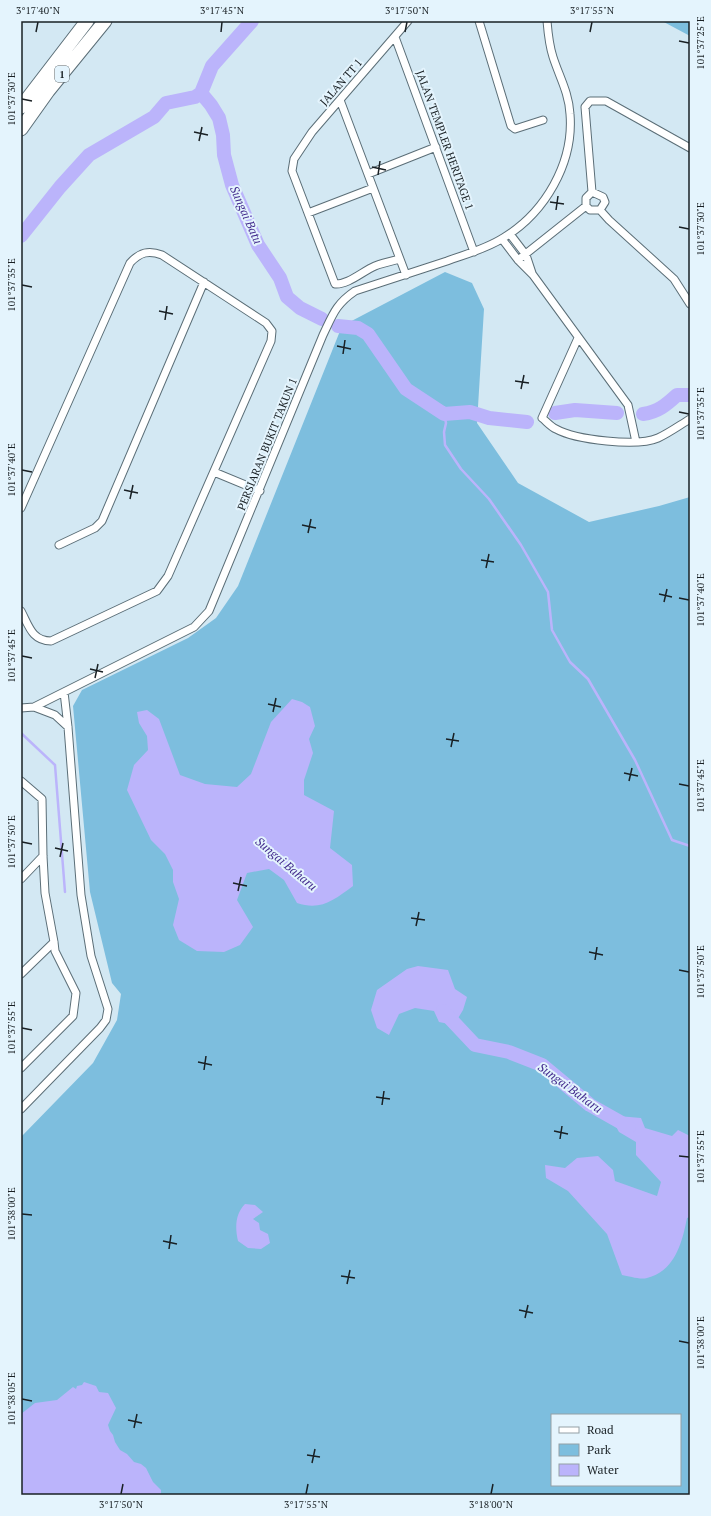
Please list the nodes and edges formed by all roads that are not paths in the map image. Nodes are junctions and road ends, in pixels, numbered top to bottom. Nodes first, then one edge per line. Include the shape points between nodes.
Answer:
1 (87, 21) edge
2 (105, 21) edge
3 (408, 21) edge
4 (480, 21) edge
5 (548, 21) edge
6 (395, 36) junction
7 (340, 100) junction
8 (21, 107) edge
9 (543, 120) dead end
10 (21, 129) edge
11 (436, 148) junction
12 (690, 148) edge
13 (368, 174) junction
14 (373, 188) junction
15 (592, 192) junction
16 (586, 206) junction
17 (600, 210) junction
18 (308, 213) junction
19 (510, 234) junction
20 (502, 239) junction
21 (474, 252) junction
22 (526, 255) junction
23 (400, 259) junction
24 (518, 260) junction
25 (406, 274) junction
26 (533, 275) junction
27 (204, 282) junction
28 (690, 304) edge
29 (578, 338) junction
30 (690, 419) edge
31 (636, 442) junction
32 (214, 472) junction
33 (260, 490) junction
34 (21, 508) edge
35 (59, 545) dead end
36 (21, 611) edge
37 (64, 692) junction
38 (34, 707) junction
39 (21, 708) edge
40 (68, 727) junction
41 (21, 781) edge
42 (43, 856) junction
43 (21, 879) edge
44 (54, 942) junction
45 (21, 974) edge
46 (21, 1068) edge
47 (21, 1109) edge

1 - 8 highway, 1
2 - 10 highway, 1 via 48,91
3 - 6 street, JALAN TT 1
4 - 9 street via 511,126 515,129
5 - 19 street, PERSIARAN BUKIT TAKUN 1 via 553,56 566,89 570,139 556,183 529,218
6 - 7 street, JALAN TT 1
6 - 11 street, JALAN TEMPLER HERITAGE 1
7 - 13 street
7 - 18 street, JALAN TT 1 via 312,132 294,159 292,171
11 - 13 street
11 - 21 street, JALAN TEMPLER HERITAGE 1
12 - 15 street via 606,101 590,101 586,107
13 - 14 street
14 - 18 street
14 - 23 street
15 - 16 street via 586,198
15 - 17 street via 603,197 605,202
16 - 17 street via 594,211
16 - 22 street
17 - 28 street via 674,279
18 - 23 street via 335,284 345,283 359,273
19 - 20 street, PERSIARAN BUKIT TAKUN 1
19 - 22 street
20 - 21 street, PERSIARAN BUKIT TAKUN 1
20 - 24 street
21 - 25 street, PERSIARAN BUKIT TAKUN 1
22 - 24 street
22 - 26 street
23 - 25 street
24 - 26 street
25 - 33 street, PERSIARAN BUKIT TAKUN 1 via 355,291 342,300 333,313
26 - 29 street
27 - 32 street via 266,323 272,332 271,341
27 - 34 street via 153,252 136,257 130,264
27 - 35 street via 102,521 95,528
29 - 31 street via 628,405
29 - 31 street via 542,418 555,429 572,435
30 - 31 street via 658,438
32 - 33 street
32 - 36 street via 168,576 157,591 51,641 41,641 34,636
33 - 37 street, PERSIARAN BUKIT TAKUN 1 via 209,611 194,628
37 - 38 street, PERSIARAN BUKIT TAKUN 1
37 - 40 street
38 - 39 street
38 - 40 street via 56,714
40 - 47 street via 80,895 91,956 108,1009 106,1020 100,1028
41 - 42 street via 42,799
42 - 43 street
42 - 44 street via 45,893
44 - 45 street
44 - 46 street via 55,951 76,993 73,1016

